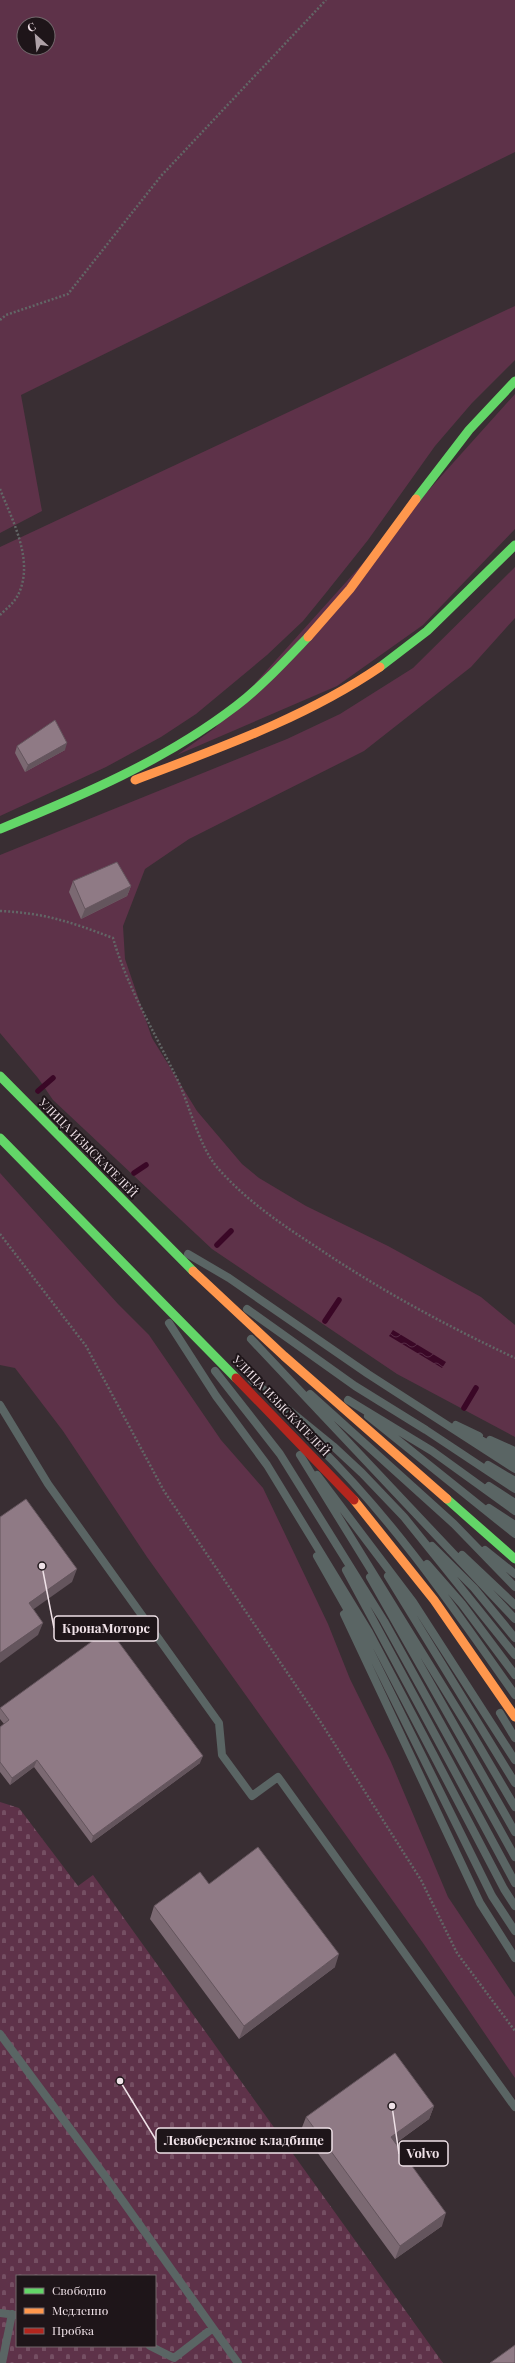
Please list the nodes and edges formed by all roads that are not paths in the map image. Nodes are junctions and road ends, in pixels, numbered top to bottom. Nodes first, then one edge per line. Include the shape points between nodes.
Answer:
1 (515, 381) edge
2 (515, 545) edge
3 (0, 829) edge
4 (0, 833) edge
5 (0, 1076) edge
6 (0, 1138) edge
7 (161, 1238) junction
8 (195, 1273) junction
9 (148, 1287) junction
10 (258, 1347) junction
11 (284, 1356) junction
12 (238, 1370) junction
13 (348, 1400) junction
14 (0, 1405) edge
15 (419, 1406) junction
16 (456, 1425) junction
17 (286, 1428) junction
18 (426, 1430) junction
19 (292, 1443) junction
20 (432, 1451) junction
21 (515, 1451) edge
22 (515, 1460) edge
23 (515, 1468) edge
24 (437, 1472) junction
25 (515, 1481) edge
26 (298, 1484) junction
27 (434, 1487) junction
28 (515, 1490) edge
29 (284, 1491) junction
30 (515, 1503) edge
31 (414, 1510) junction
32 (515, 1512) edge
33 (404, 1517) junction
34 (454, 1524) junction
35 (515, 1525) edge
36 (343, 1526) junction
37 (393, 1526) junction
38 (378, 1527) junction
39 (360, 1529) junction
40 (515, 1534) edge
41 (515, 1547) edge
42 (515, 1559) edge
43 (321, 1563) junction
44 (515, 1574) edge
45 (515, 1587) edge
46 (515, 1605) edge
47 (515, 1620) edge
48 (515, 1638) edge
49 (457, 1649) dead end
50 (515, 1655) edge
51 (515, 1675) edge
52 (515, 1695) edge
53 (497, 1709) dead end
54 (515, 1717) edge
55 (515, 1738) edge
56 (515, 1760) edge
57 (515, 1783) edge
58 (515, 1807) edge
59 (515, 1832) edge
60 (515, 1857) edge
61 (515, 1883) edge
62 (515, 1906) edge
63 (515, 1931) edge
64 (515, 1958) edge
65 (0, 2034) edge
66 (515, 2107) edge
67 (0, 2313) edge
68 (14, 2315) edge
69 (213, 2328) junction
70 (152, 2347) edge
71 (174, 2361) edge
72 (2, 2363) edge
73 (238, 2363) edge

1 - 3 main road via 471,427 446,458 350,588 289,658 236,706 98,787
2 - 4 main road via 409,646 342,692 288,719
5 - 7 main road, УЛИЦА ИЗЫСКАТЕЛЕЙ
6 - 9 main road, УЛИЦА ИЗЫСКАТЕЛЕЙ
7 - 8 main road, УЛИЦА ИЗЫСКАТЕЛЕЙ
7 - 15 lane via 229,1278
7 - 18 lane via 250,1311 356,1386
8 - 10 lane
8 - 11 main road, УЛИЦА ИЗЫСКАТЕЛЕЙ
9 - 12 lane
9 - 17 main road, УЛИЦА ИЗЫСКАТЕЛЕЙ
9 - 26 lane via 261,1429
9 - 29 lane via 199,1371
10 - 31 lane
10 - 34 lane
11 - 13 lane
11 - 27 main road, УЛИЦА ИЗЫСКАТЕЛЕЙ
12 - 33 lane via 334,1446
12 - 37 lane via 340,1467
13 - 20 lane
13 - 24 lane
14 - 66 lane via 48,1484 219,1723 222,1755 252,1796 278,1777
15 - 16 lane
15 - 23 lane
16 - 21 lane
16 - 22 lane
17 - 19 lane
17 - 38 main road, УЛИЦА ИЗЫСКАТЕЛЕЙ
18 - 25 lane
18 - 28 lane
19 - 36 lane
19 - 39 lane
20 - 30 lane
20 - 32 lane
24 - 35 lane
24 - 40 lane
26 - 60 lane via 384,1622
26 - 61 lane
27 - 41 lane
27 - 42 main road, УЛИЦА ИЗЫСКАТЕЛЕЙ
29 - 43 lane
29 - 62 lane via 369,1632
31 - 46 lane
31 - 47 lane
33 - 48 lane via 474,1588
33 - 50 lane
34 - 44 lane
34 - 45 lane
36 - 58 lane
36 - 59 lane via 391,1616
37 - 51 lane via 462,1604
37 - 52 lane
38 - 49 lane
38 - 54 main road, УЛИЦА ИЗЫСКАТЕЛЕЙ via 468,1646
39 - 56 lane via 413,1602
39 - 57 lane
43 - 63 lane via 362,1637 492,1896
43 - 64 lane via 442,1826 480,1903
53 - 55 lane
65 - 69 lane
67 - 68 lane
68 - 72 lane
69 - 71 lane
69 - 73 lane
70 - 71 lane

